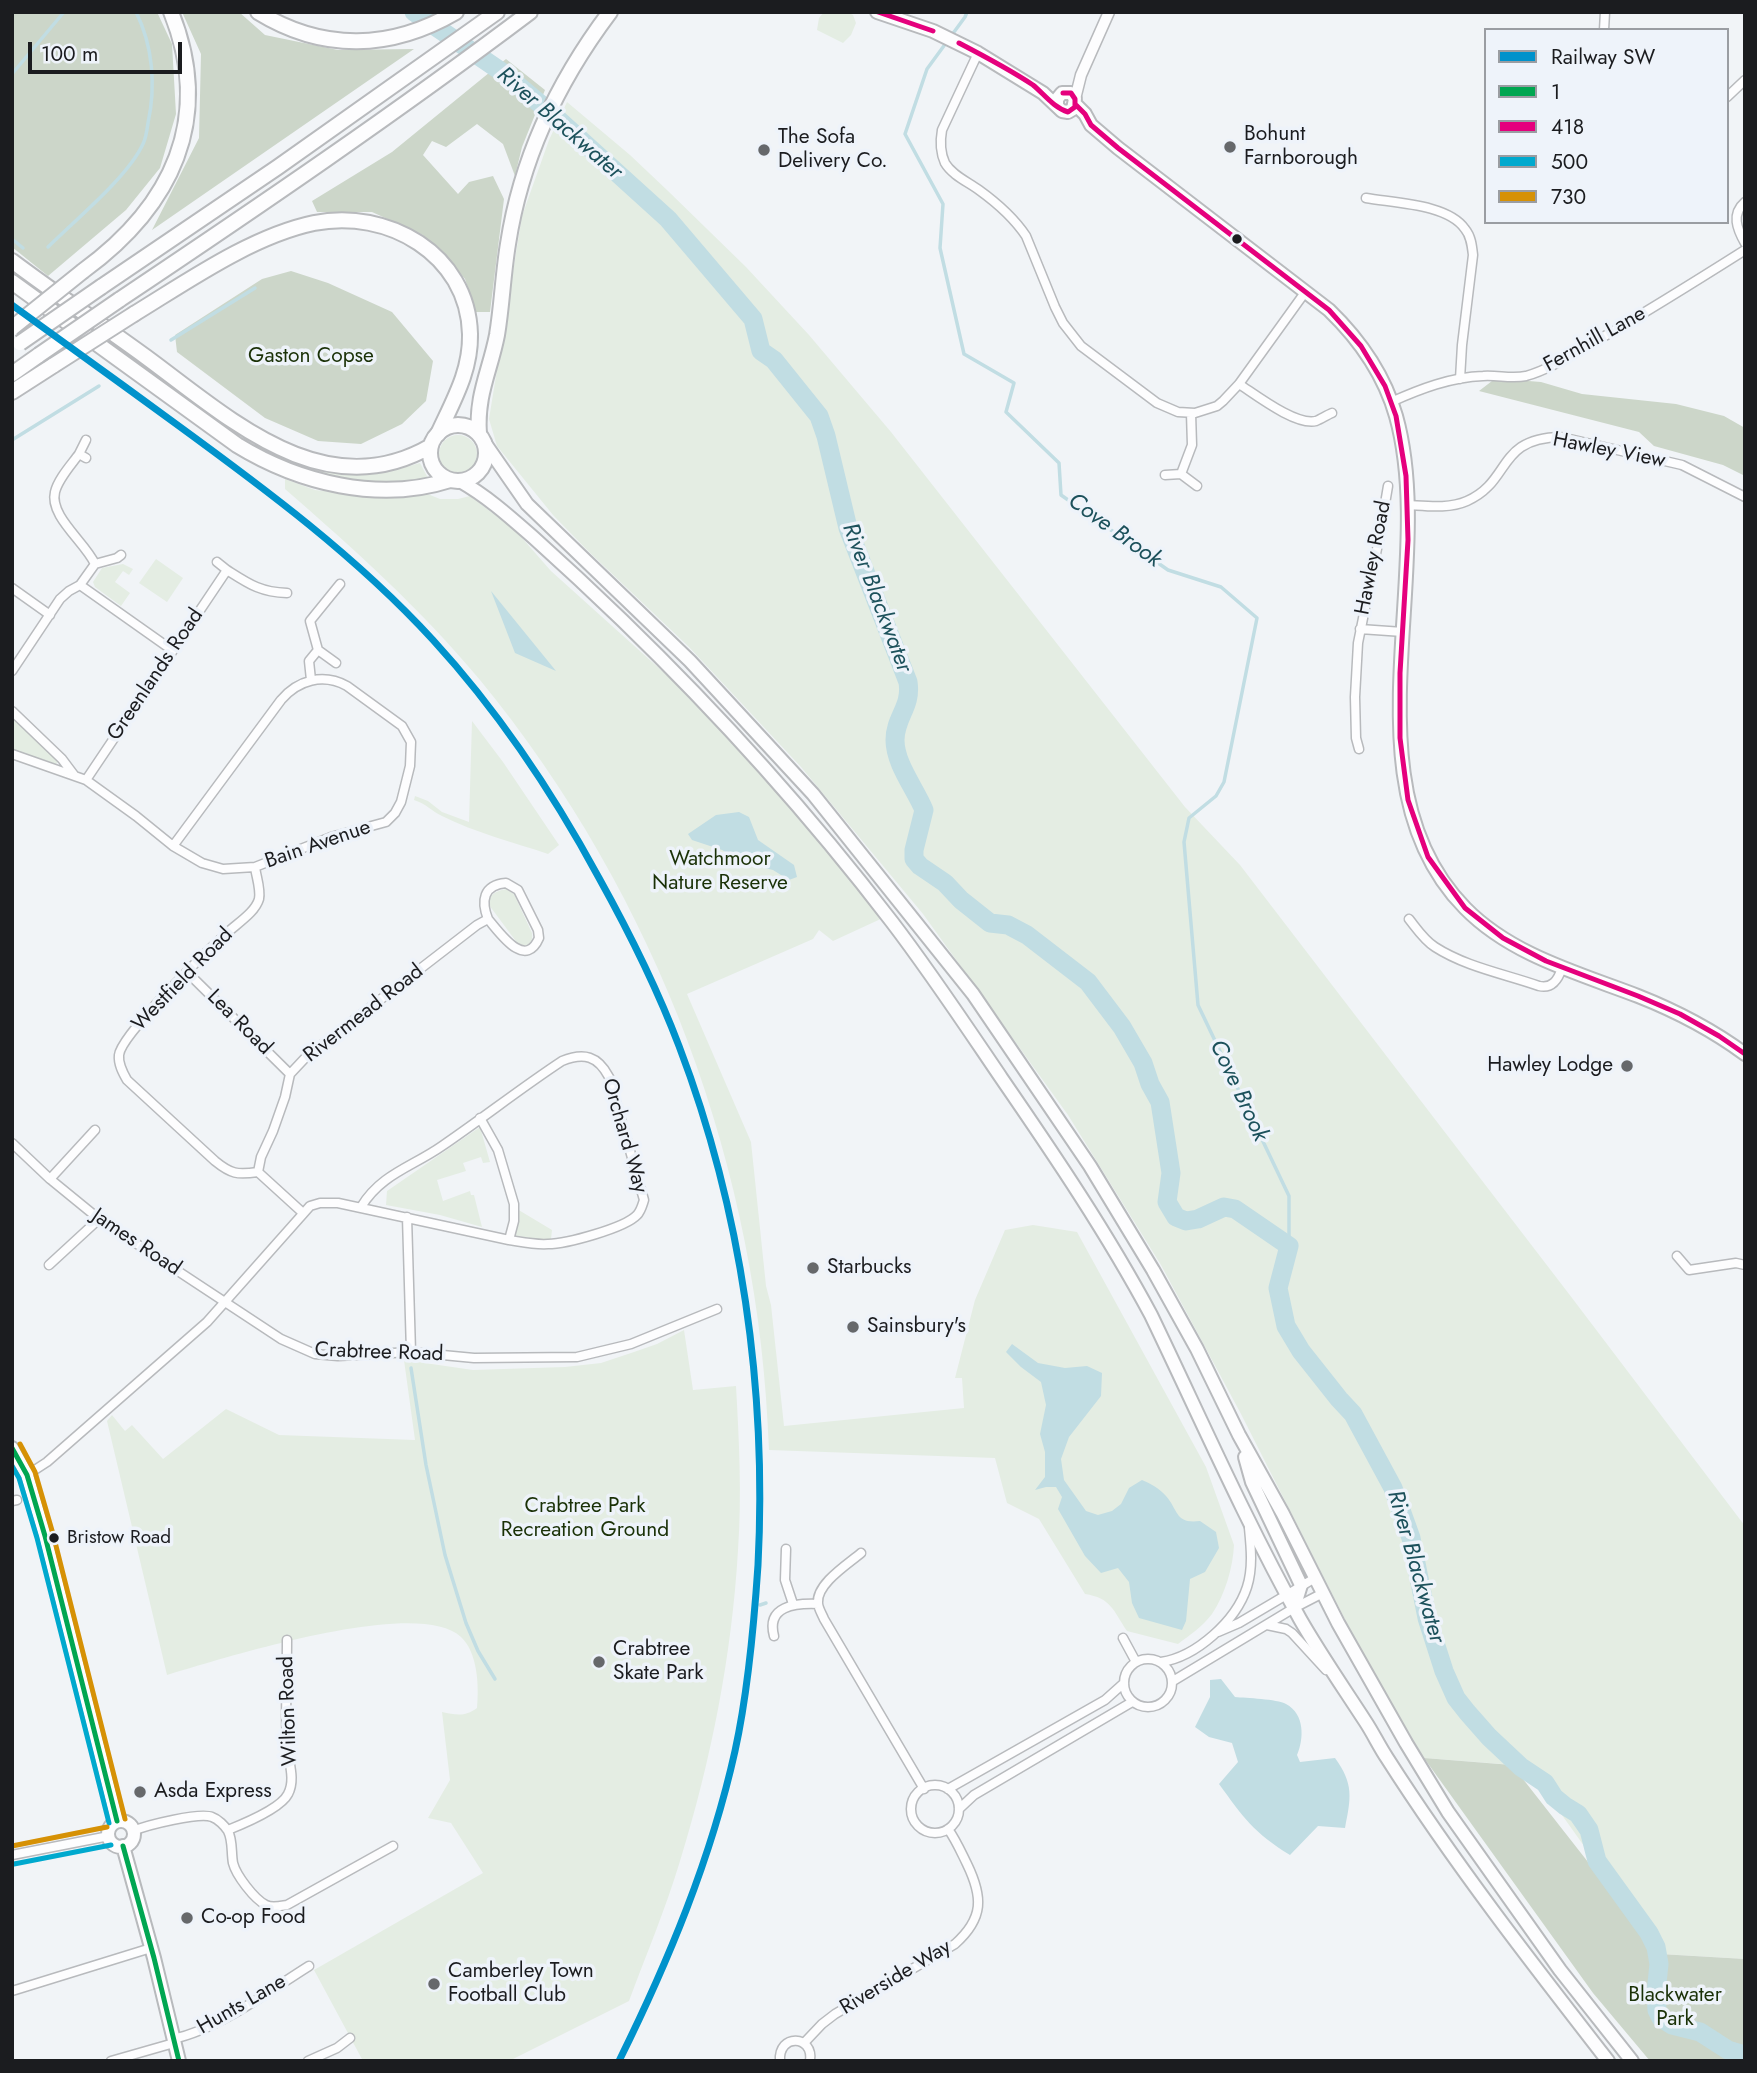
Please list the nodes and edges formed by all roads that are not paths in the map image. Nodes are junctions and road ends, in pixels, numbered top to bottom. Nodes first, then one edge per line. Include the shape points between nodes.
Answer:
1 (171, 12) edge
2 (258, 12) edge
3 (456, 12) edge
4 (497, 12) edge
5 (530, 12) edge
6 (610, 12) edge
7 (877, 12) edge
8 (1110, 12) edge
9 (978, 52) junction
10 (1745, 80) edge
11 (1729, 95) edge
12 (1067, 102) junction
13 (1366, 198) dead end
14 (1745, 202) edge
15 (1745, 243) edge
16 (1745, 250) edge
17 (12, 261) edge
18 (12, 282) edge
19 (1306, 291) junction
20 (12, 328) edge
21 (16, 345) edge
22 (12, 374) edge
23 (1460, 379) junction
24 (1239, 384) junction
25 (12, 392) edge
26 (1391, 402) junction
27 (1191, 413) junction
28 (1332, 413) dead end
29 (481, 438) junction
30 (86, 440) dead end
31 (434, 440) junction
32 (1181, 474) junction
33 (1165, 475) dead end
34 (455, 481) junction
35 (1197, 486) dead end
36 (1388, 486) dead end
37 (1745, 497) edge
38 (1408, 505) junction
39 (125, 554) dead end
40 (217, 562) dead end
41 (95, 564) junction
42 (227, 570) junction
43 (340, 584) dead end
44 (80, 585) junction
45 (12, 587) edge
46 (287, 593) dead end
47 (50, 615) junction
48 (1360, 629) junction
49 (1403, 632) junction
50 (172, 650) junction
51 (318, 650) junction
52 (336, 663) dead end
53 (12, 671) edge
54 (311, 680) junction
55 (12, 711) edge
56 (1359, 749) dead end
57 (12, 754) edge
58 (74, 775) junction
59 (86, 780) junction
60 (173, 846) junction
61 (254, 867) junction
62 (488, 919) junction
63 (1409, 919) dead end
64 (1562, 968) junction
65 (187, 972) junction
66 (1745, 1054) edge
67 (290, 1074) junction
68 (480, 1118) junction
69 (95, 1130) dead end
70 (12, 1143) edge
71 (258, 1172) junction
72 (50, 1179) junction
73 (361, 1208) junction
74 (303, 1213) junction
75 (407, 1217) junction
76 (99, 1219) junction
77 (509, 1240) junction
78 (1677, 1256) dead end
79 (49, 1265) dead end
80 (1745, 1265) edge
81 (225, 1302) junction
82 (717, 1309) dead end
83 (411, 1352) junction
84 (1239, 1435) junction
85 (12, 1448) edge
86 (27, 1475) junction
87 (1249, 1522) junction
88 (786, 1549) dead end
89 (861, 1553) dead end
90 (1315, 1578) junction
91 (1301, 1586) junction
92 (1323, 1592) junction
93 (1287, 1594) junction
94 (793, 1604) junction
95 (818, 1604) junction
96 (1294, 1608) junction
97 (1267, 1625) junction
98 (1215, 1633) junction
99 (774, 1636) dead end
100 (1123, 1638) dead end
101 (287, 1640) dead end
102 (1136, 1662) junction
103 (1161, 1662) junction
104 (1173, 1681) junction
105 (1124, 1683) junction
106 (1344, 1691) junction
107 (1132, 1702) junction
108 (924, 1789) junction
109 (948, 1789) junction
110 (959, 1809) junction
111 (117, 1821) junction
112 (948, 1829) junction
113 (228, 1830) junction
114 (133, 1831) junction
115 (109, 1836) junction
116 (123, 1846) junction
117 (393, 1846) dead end
118 (12, 1855) edge
119 (151, 1948) junction
120 (309, 1966) dead end
121 (12, 1991) edge
122 (350, 2038) dead end
123 (174, 2041) junction
124 (804, 2043) junction
125 (111, 2061) edge
126 (179, 2061) edge
127 (308, 2061) edge
128 (780, 2061) edge
129 (810, 2061) edge
130 (1608, 2061) edge
131 (1632, 2061) edge

1 - 20 highway, bridge via 188,71 188,114 170,177 128,232
2 - 3 highway via 282,26 327,40 357,42 397,37
4 - 21 highway, bridge
5 - 22 highway, bridge via 447,75
6 - 29 highway via 552,103 532,152 508,243 496,337 479,401
7 - 9 main road
8 - 12 street
9 - 12 main road via 1043,93
9 - 27 street via 942,130 945,163 1020,227 1063,323 1082,346 1157,404
10 - 11 street
12 - 19 main road, Hawley Road via 1080,121
13 - 23 street via 1440,210 1465,228 1473,255
14 - 15 street via 1735,217
16 - 23 street, Fernhill Lane via 1548,367 1518,377
17 - 31 highway via 251,433 288,452 321,463 364,467 402,460
18 - 34 highway via 237,445 274,466 309,479 359,488 421,487
19 - 24 street
19 - 26 main road, Hawley Road via 1358,341
23 - 26 street, Fernhill Lane
24 - 27 street via 1217,406
24 - 28 street via 1301,421
25 - 31 highway, bridge via 219,263 292,229 350,219 391,228 416,240 438,259 457,286 468,318 469,344 463,381
26 - 38 main road, Hawley Road via 1404,457
27 - 32 street via 1192,445
29 - 31 highway via 458,425 444,429
29 - 34 highway via 484,465 474,477
29 - 84 main road via 527,504 691,661 813,794 965,983 1064,1126 1132,1235 1192,1339
30 - 41 street via 83,456 55,491 55,503
31 - 34 highway via 433,467
32 - 33 street
32 - 35 street
34 - 87 main road via 489,499 680,679 779,785 891,920 957,1011 1120,1259
36 - 48 street, Hawley Road
37 - 38 street, Hawley View via 1682,465 1561,437 1522,445 1490,484 1467,501
38 - 49 main road, Hawley Road
39 - 41 street
40 - 42 street
41 - 44 street
42 - 46 street via 255,588
42 - 50 street, Greenlands Road
43 - 51 street via 310,621
44 - 47 street via 60,599
44 - 50 street
45 - 47 street
47 - 53 street
48 - 49 street, Hawley Road
48 - 56 street, Hawley Road via 1355,697
49 - 64 main road, Hawley Road via 1402,763 1411,812 1424,847 1442,879 1476,918
50 - 59 street, Greenlands Road
51 - 52 street
51 - 54 street via 309,661
54 - 60 street via 281,699
54 - 61 street, Bain Avenue via 341,683 402,726 411,742 401,802 386,821
55 - 58 street, Bain Avenue
57 - 58 street, Bain Avenue
58 - 59 street, Bain Avenue
59 - 60 street, Bain Avenue
60 - 61 street, Bain Avenue via 212,867
61 - 65 street, Westfield Road via 260,895 254,909
62 - 62 street via 486,893 506,883 518,890 539,938 533,948 520,950
62 - 67 street, Rivermead Road via 306,1057
63 - 64 street via 1436,947 1539,986 1552,985
64 - 66 main road, Hawley Road via 1690,1019
65 - 67 street, Lea Road
65 - 71 street, Westfield Road via 123,1043 118,1055 122,1071 226,1170 239,1175
67 - 71 street, Rivermead Road
68 - 73 street, Orchard Way via 383,1181
68 - 77 street via 498,1150 514,1204
68 - 77 street, Orchard Way via 562,1061 581,1056 594,1059 611,1080 644,1200 636,1216 625,1224 600,1232 552,1244
69 - 72 street
70 - 72 street, James Road
71 - 74 street
72 - 76 street, James Road
73 - 74 street, Orchard Way via 320,1203
73 - 75 street, Orchard Way
74 - 81 street
75 - 77 street, Orchard Way
75 - 83 street
76 - 79 street
76 - 81 street, James Road
78 - 80 street via 1689,1270
81 - 83 street, Crabtree Road via 290,1345 315,1354
81 - 86 street
82 - 83 street, Crabtree Road via 631,1344 577,1356
84 - 90 main road
84 - 91 main road via 1252,1482
85 - 86 main road
86 - 111 main road
87 - 93 main road
87 - 98 street via 1252,1557 1247,1585 1242,1601
88 - 94 street via 785,1580
89 - 95 street via 829,1580
90 - 91 street
90 - 92 main road
91 - 93 street
91 - 96 main road
92 - 96 street
92 - 131 main road via 1448,1812
93 - 96 main road
93 - 98 street
94 - 95 street
94 - 99 street via 774,1618
95 - 108 street
96 - 97 street
96 - 106 main road
97 - 104 street
97 - 106 street via 1297,1637
98 - 103 street via 1184,1656
100 - 102 street
101 - 113 street, Wilton Road via 291,1786 283,1801
102 - 103 street
102 - 105 street
103 - 104 street
104 - 107 street via 1163,1703 1142,1707
105 - 107 street
105 - 109 street via 1105,1700
106 - 130 main road via 1477,1888
107 - 110 street via 974,1795
108 - 109 street via 933,1785
108 - 112 street via 911,1804 916,1824 933,1833
109 - 110 street
110 - 112 street
111 - 114 main road via 126,1822
111 - 115 main road via 109,1828
112 - 124 street, Riverside Way via 977,1886 977,1911 970,1929 955,1944 828,2019
113 - 114 street via 210,1815
113 - 117 street via 234,1865 252,1895 275,1907 287,1905
114 - 116 main road via 131,1841
115 - 116 main road via 115,1845
115 - 118 street
116 - 119 main road
119 - 121 street
119 - 123 main road
120 - 123 street, Hunts Lane via 216,2023
122 - 127 street
123 - 125 street, Hunts Lane
123 - 126 main road
124 - 128 street, Riverside Way via 788,2042
124 - 129 street

